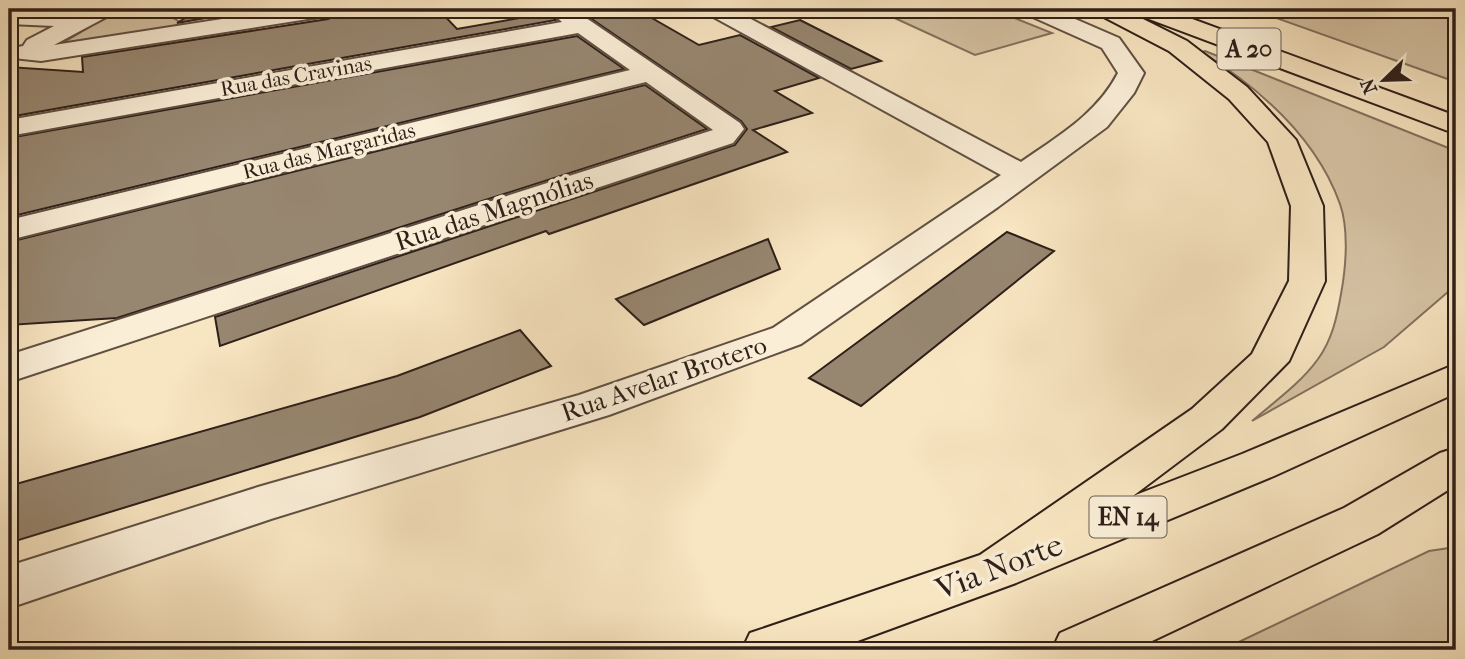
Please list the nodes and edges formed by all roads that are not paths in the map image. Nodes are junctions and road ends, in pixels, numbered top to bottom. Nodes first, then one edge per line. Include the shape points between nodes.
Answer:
1 (172, 9) edge
2 (327, 9) edge
3 (716, 9) edge
4 (1034, 9) edge
5 (1106, 9) edge
6 (1142, 9) edge
7 (1202, 9) edge
8 (95, 13) edge
9 (9, 17) edge
10 (571, 17) edge
11 (207, 28) junction
12 (15, 56) edge
13 (650, 73) junction
14 (1418, 87) dead end
15 (1456, 126) edge
16 (9, 128) edge
17 (1023, 175) junction
18 (9, 230) edge
19 (9, 349) edge
20 (55, 354) junction
21 (9, 369) edge
22 (1452, 376) edge
23 (1456, 464) edge
24 (998, 569) junction
25 (9, 587) edge
26 (769, 650) edge
27 (1079, 650) edge

1 - 11 street
2 - 11 street
3 - 17 street
4 - 17 street, Rua Avelar Brotero via 1111,43 1131,74 1097,121
5 - 24 highway via 1178,46 1238,93 1282,140 1307,206 1307,281 1269,361 1207,419
6 - 15 highway, A 20
7 - 14 highway, A 20
8 - 9 street
8 - 12 street
10 - 13 street, Rua das Magnólias
10 - 16 street, Rua das Cravinas
11 - 12 street
13 - 18 street, Rua das Margaridas
13 - 20 street, Rua das Magnólias via 730,129 723,137
17 - 25 street, Rua Avelar Brotero via 787,336 594,405 258,505
19 - 20 street
20 - 21 street
22 - 24 highway, Via Norte / EN 14 via 1258,465
23 - 27 highway via 1361,521
24 - 26 highway, Via Norte / EN 14

